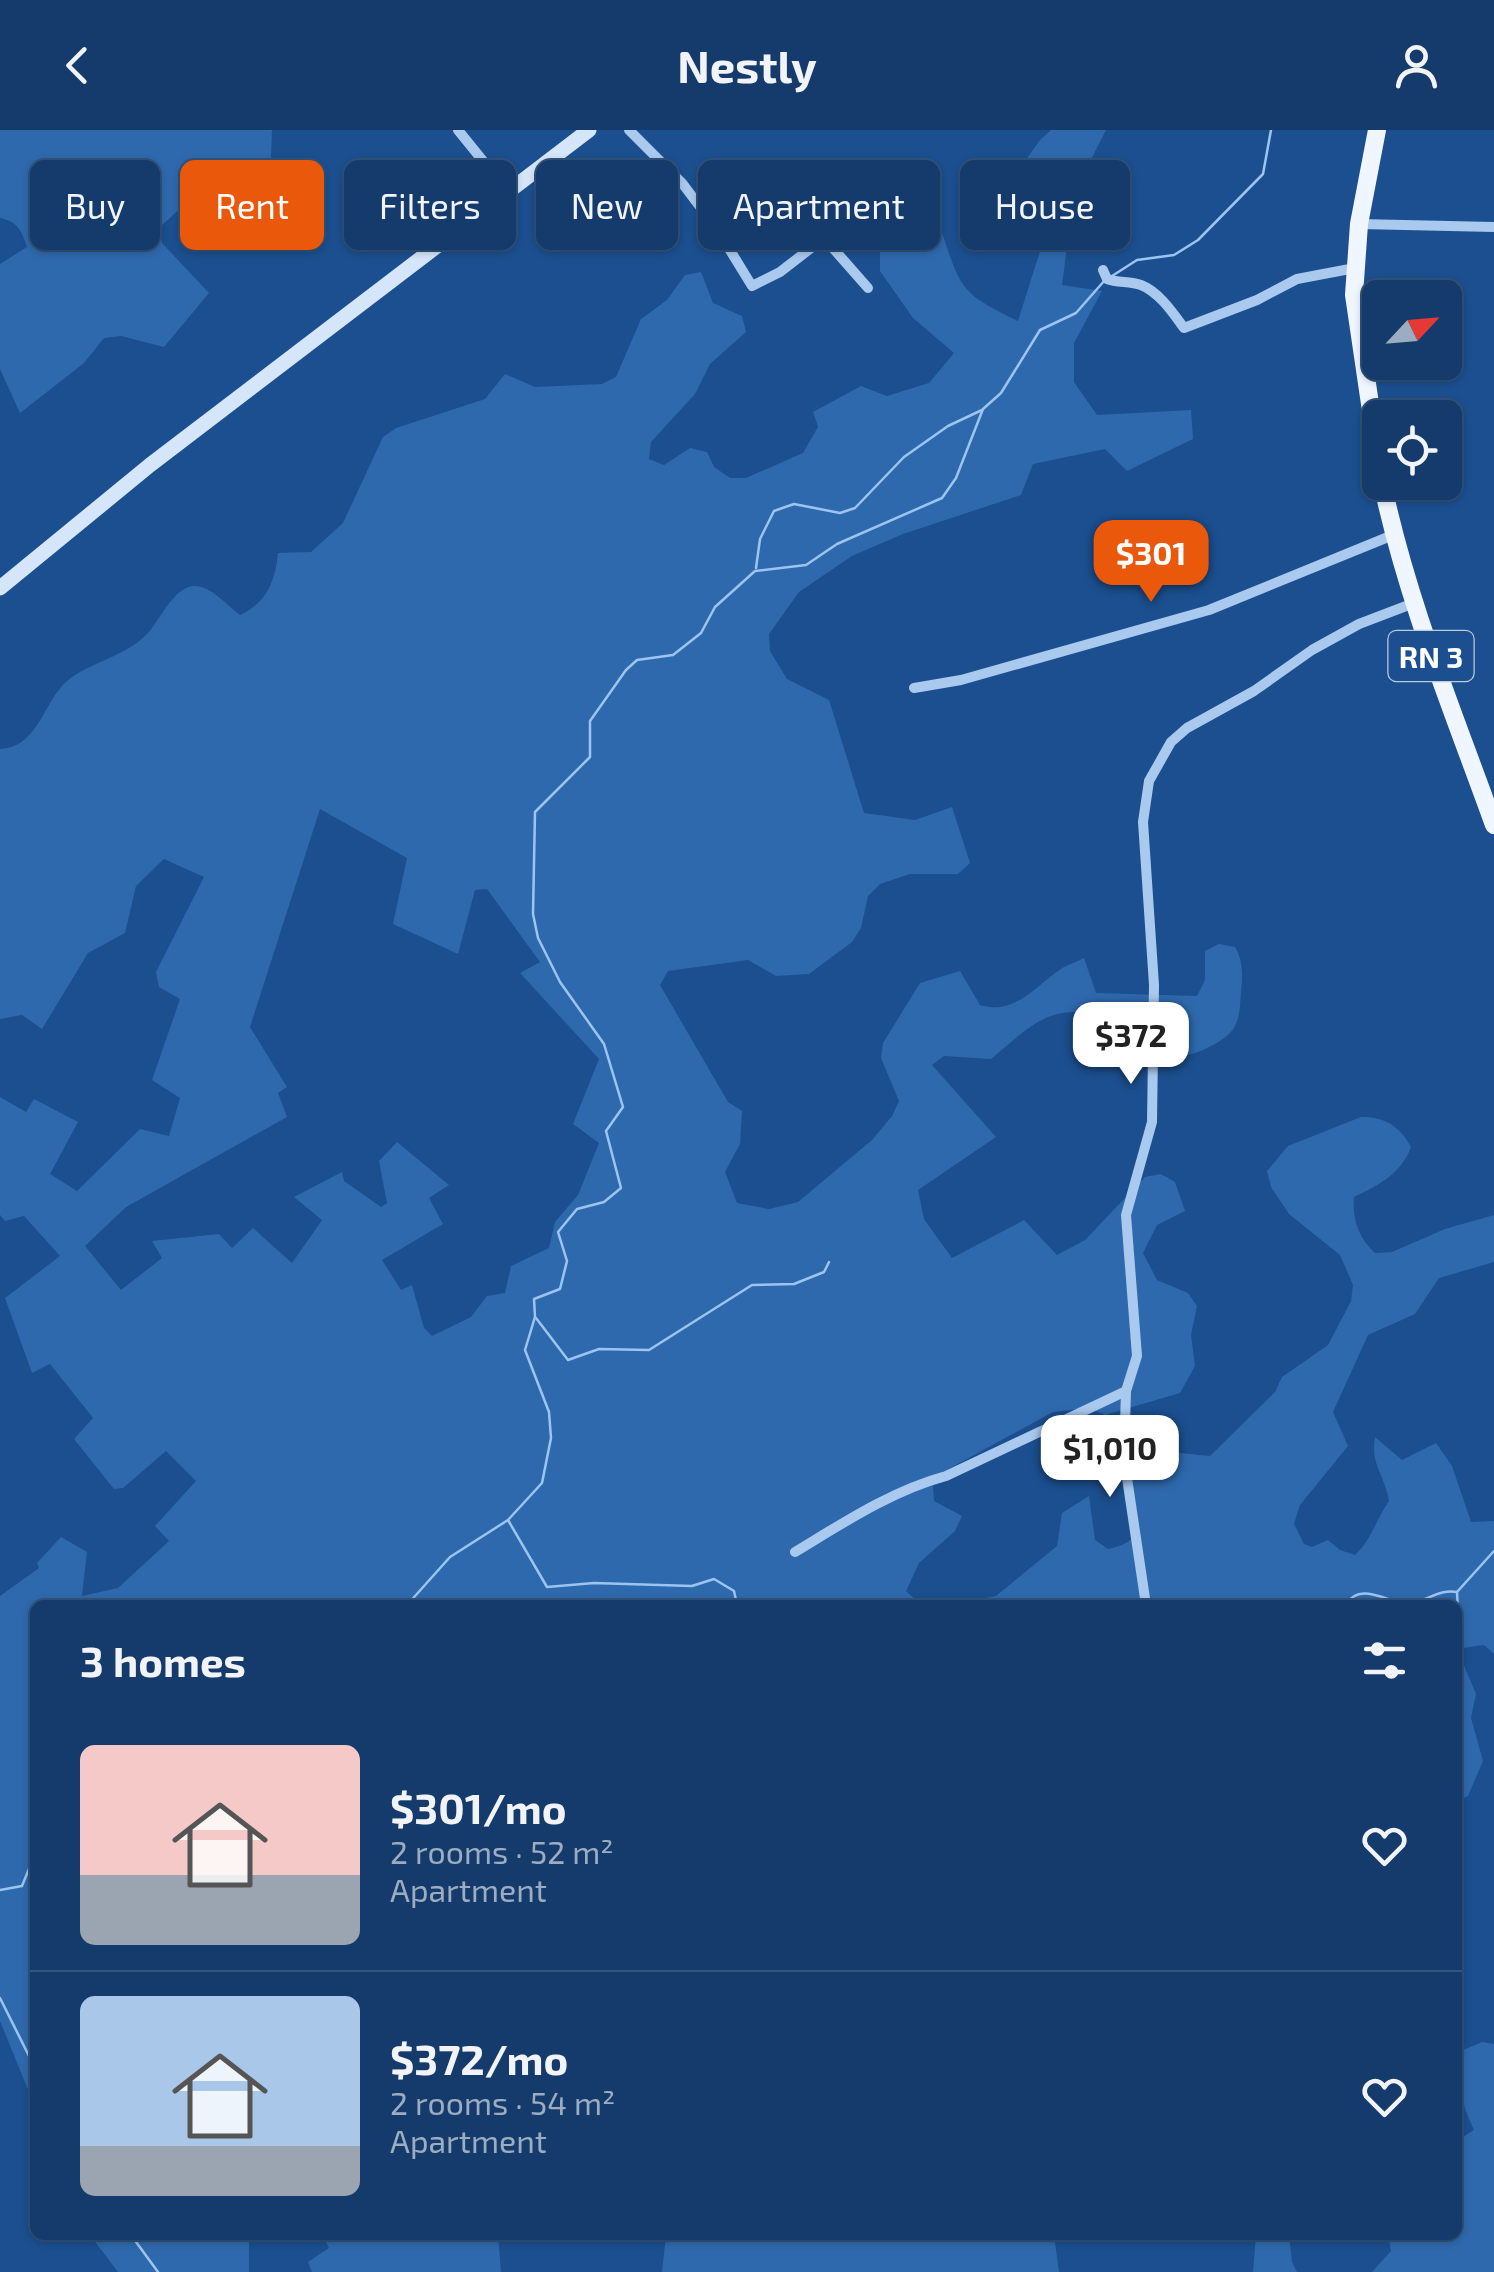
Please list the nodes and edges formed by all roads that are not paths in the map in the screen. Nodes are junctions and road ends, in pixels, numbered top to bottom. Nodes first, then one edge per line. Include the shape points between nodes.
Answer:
1 (458, 130) edge
2 (589, 130) edge
3 (629, 130) edge
4 (1378, 130) edge
5 (482, 160) edge
6 (516, 187) edge
7 (1359, 224) junction
8 (1494, 227) edge
9 (433, 250) edge
10 (1355, 268) junction
11 (1103, 270) dead end
12 (868, 288) dead end
13 (1368, 400) edge
14 (1386, 500) edge
15 (1393, 535) junction
16 (0, 588) edge
17 (1414, 603) junction
18 (914, 688) dead end
19 (1494, 825) edge
20 (1126, 1391) junction
21 (795, 1552) dead end
22 (1145, 1600) edge

1 - 5 street
2 - 6 main road
3 - 12 street via 682,183 752,286 824,238
4 - 7 main road
7 - 8 street
7 - 10 main road
9 - 16 main road via 150,464
10 - 11 street via 1297,279 1184,328 1148,290 1106,279
10 - 13 main road
14 - 15 main road, RN 3
15 - 17 main road, RN 3
15 - 18 street via 1209,610
17 - 19 main road, RN 3
17 - 20 street via 1358,624 1187,728 1149,781 1143,822 1154,985 1152,1122 1126,1215 1137,1356
20 - 21 street via 872,1506
20 - 22 street via 1124,1458

